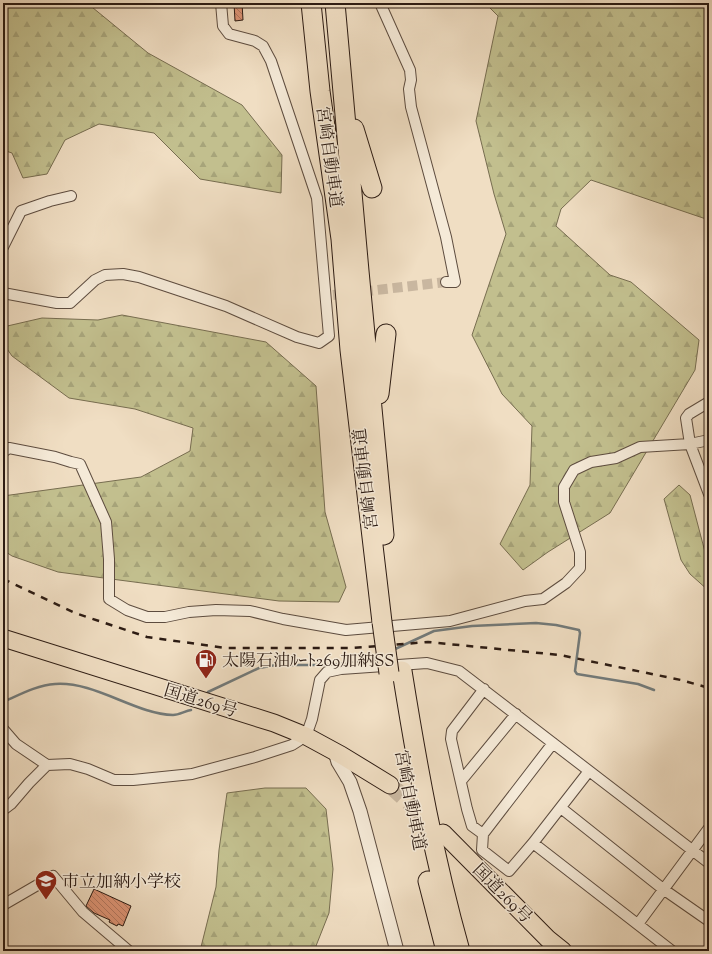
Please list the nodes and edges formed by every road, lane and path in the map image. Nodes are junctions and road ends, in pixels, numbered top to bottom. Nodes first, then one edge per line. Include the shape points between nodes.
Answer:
1 (221, 3) edge
2 (310, 3) edge
3 (335, 3) edge
4 (380, 3) edge
5 (342, 89) junction
6 (372, 188) dead end
7 (71, 196) dead end
8 (3, 247) edge
9 (446, 282) dead end
10 (3, 293) edge
11 (386, 334) dead end
12 (709, 402) edge
13 (374, 426) junction
14 (709, 440) edge
15 (690, 444) junction
16 (3, 452) edge
17 (709, 494) edge
18 (388, 621) junction
19 (3, 638) edge
20 (396, 672) junction
21 (484, 689) junction
22 (516, 714) junction
23 (3, 729) edge
24 (306, 736) junction
25 (553, 743) junction
26 (335, 752) junction
27 (47, 765) junction
28 (589, 771) junction
29 (461, 781) junction
30 (390, 785) tunnel mouth
31 (561, 808) junction
32 (3, 810) edge
33 (709, 828) edge
34 (444, 833) tunnel mouth
35 (483, 834) junction
36 (534, 843) junction
37 (692, 850) junction
38 (709, 863) edge
39 (663, 889) junction
40 (3, 904) edge
41 (709, 921) edge
42 (638, 924) junction
43 (128, 951) edge
44 (397, 951) edge
45 (446, 951) edge
46 (460, 951) edge
47 (563, 951) edge
48 (672, 951) edge

1 - 10 street via 223,26 229,34 255,41 263,46 271,61 317,198 329,296 329,336 319,343 297,337 226,306 123,274 104,275 70,303
2 - 18 highway, 宮崎自動車道 via 341,239 352,365
3 - 5 highway, 宮崎自動車道
4 - 9 street via 410,70 411,107 446,236 455,282
5 - 6 highway
5 - 13 highway, 宮崎自動車道
7 - 8 street via 21,211
11 - 13 highway
12 - 15 street via 686,418
13 - 18 highway, 宮崎自動車道 via 385,539
14 - 15 street
15 - 16 street via 640,447 616,458 591,462 574,470 566,480 564,502 580,552 580,568 566,584 543,599 525,601 450,621 346,630 250,611 216,610 147,617 127,610 109,599 106,522 80,464 8,448
15 - 17 street
18 - 20 highway, 宮崎自動車道
19 - 24 highway, 国道269号 via 274,723
20 - 45 highway, 宮崎自動車道 via 402,756 436,917
20 - 46 highway, 宮崎自動車道 via 430,833
21 - 22 street
21 - 24 street via 459,671 427,663 327,672 320,680
21 - 29 street via 452,731 451,739
22 - 25 street
22 - 29 street
23 - 27 street via 16,744
24 - 26 highway, 国道269号
24 - 27 street via 292,745 192,774 114,780 70,764
25 - 28 street
25 - 35 street
26 - 30 highway, 国道269号
26 - 44 street via 350,782 360,811
27 - 32 street
28 - 31 street
28 - 37 street
29 - 35 street via 472,826
31 - 36 street
31 - 39 street
33 - 37 street
34 - 47 highway, 国道269号 via 548,939
35 - 36 street via 482,850 509,871
36 - 42 street
37 - 38 street
37 - 39 street
39 - 41 street
39 - 42 street
40 - 43 street via 53,876 83,912
42 - 48 street

